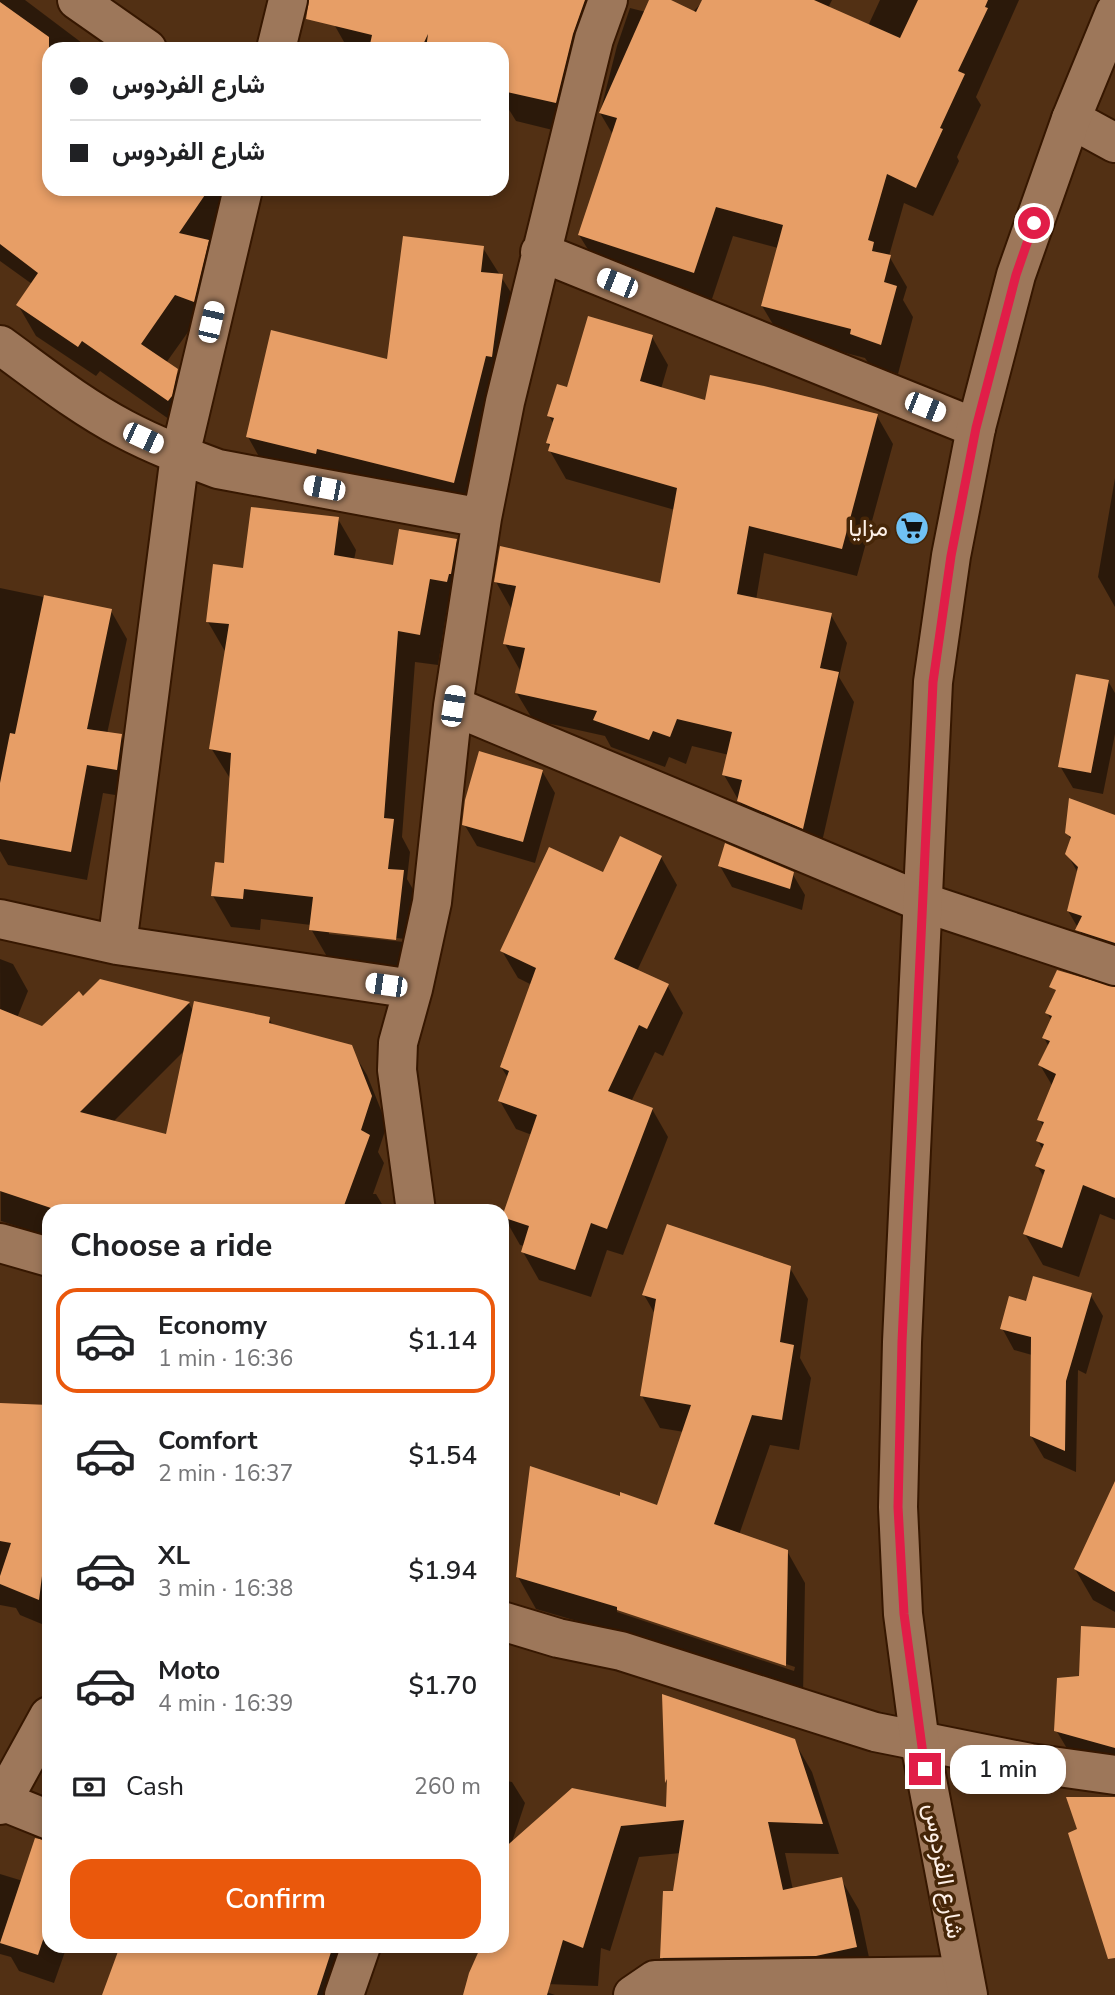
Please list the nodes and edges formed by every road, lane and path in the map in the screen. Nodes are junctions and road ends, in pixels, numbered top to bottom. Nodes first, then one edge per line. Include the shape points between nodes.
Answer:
1 (77, 0) edge
2 (288, 0) edge
3 (608, 0) edge
4 (1115, 12) edge
5 (137, 42) edge
6 (278, 42) edge
7 (1070, 119) junction
8 (1115, 143) edge
9 (241, 196) edge
10 (540, 252) junction
11 (0, 345) edge
12 (976, 428) junction
13 (180, 455) junction
14 (482, 518) junction
15 (453, 706) junction
16 (922, 902) junction
17 (0, 919) edge
18 (117, 945) junction
19 (1115, 966) edge
20 (413, 989) junction
21 (415, 1204) edge
22 (0, 1243) edge
23 (42, 1255) edge
24 (509, 1623) edge
25 (42, 1729) edge
26 (920, 1743) junction
27 (1115, 1775) edge
28 (1, 1803) edge
29 (42, 1818) edge
30 (359, 1953) edge
31 (966, 1986) edge
32 (344, 1995) edge
33 (633, 1995) edge

1 - 5 street
2 - 6 street
3 - 10 street
4 - 7 street, شارع الفردوس
7 - 8 street
7 - 12 street, شارع الفردوس via 1016,275
9 - 13 street
10 - 12 street
10 - 14 street
11 - 13 street via 93,411
12 - 16 street, شارع الفردوس via 933,682
13 - 14 street via 218,469
13 - 18 street
14 - 15 street
15 - 16 street
15 - 20 street via 432,902
16 - 19 street
16 - 26 street, شارع الفردوس via 898,1507 904,1614
17 - 18 street
18 - 20 street
20 - 21 street via 398,1043 397,1070
22 - 23 street
24 - 26 street via 621,1651
25 - 28 street
26 - 27 street
26 - 31 street, شارع الفردوس
28 - 29 street
30 - 32 street
31 - 33 street via 655,1980

